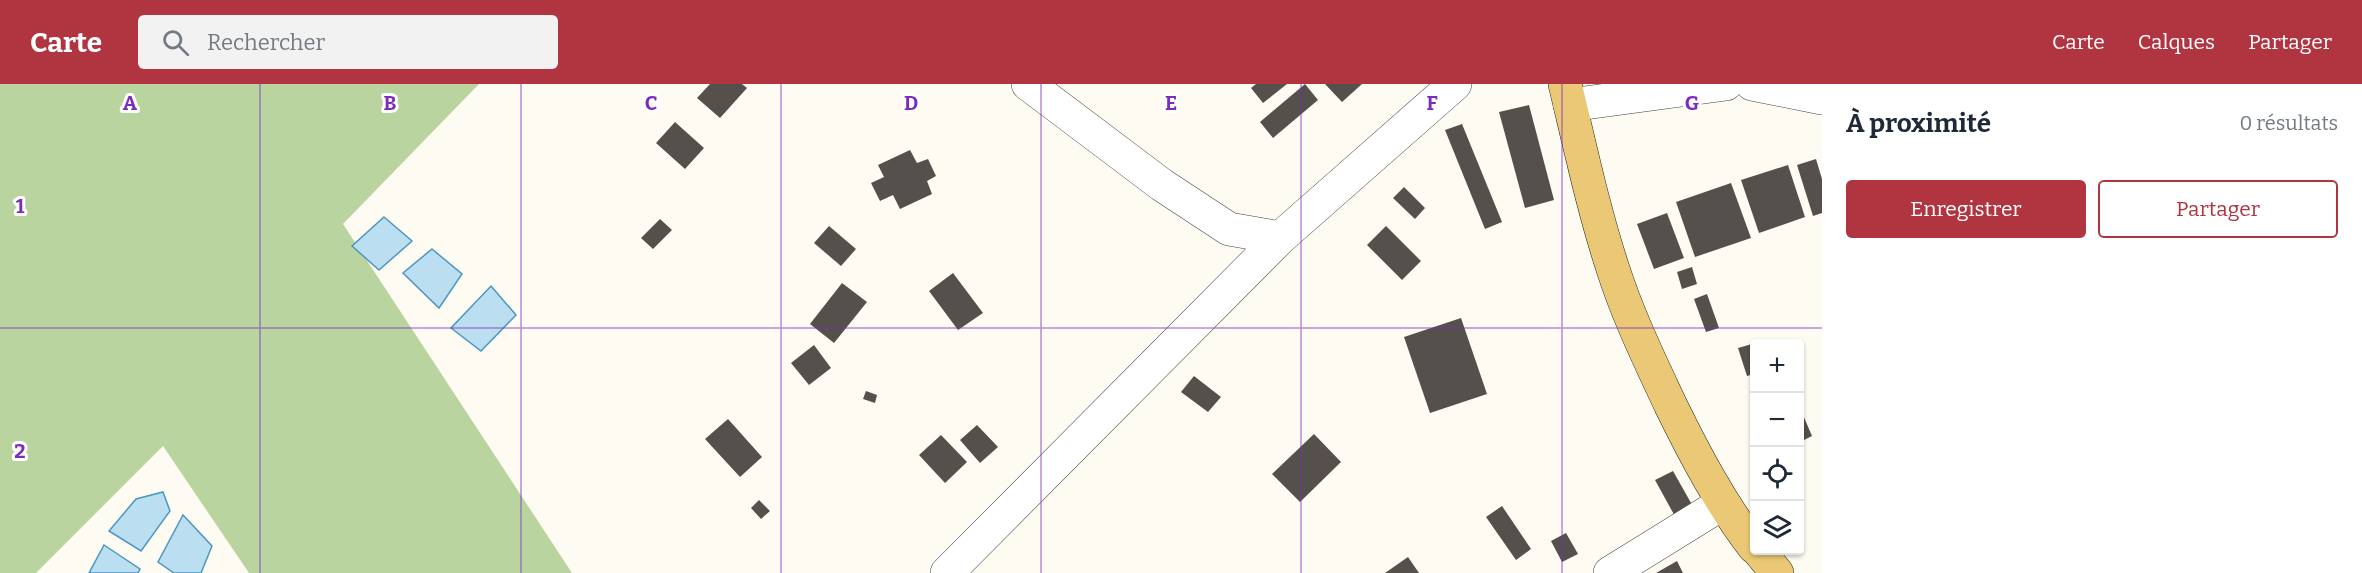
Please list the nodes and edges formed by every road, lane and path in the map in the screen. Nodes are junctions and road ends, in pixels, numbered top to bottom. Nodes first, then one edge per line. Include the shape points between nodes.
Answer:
1 (1028, 84) edge
2 (1455, 84) edge
3 (1726, 84) edge
4 (1752, 84) edge
5 (1568, 94) edge
6 (1822, 98) edge
7 (1280, 238) junction
8 (1723, 503) junction
9 (1750, 540) edge
10 (1762, 555) edge
11 (946, 573) edge
12 (1610, 573) edge
13 (1777, 573) edge

1 - 7 street via 1162,185 1229,229
2 - 7 street
3 - 5 street
4 - 6 street
5 - 8 main road via 1610,259 1637,333 1684,433
7 - 11 street
8 - 9 main road
8 - 12 street
10 - 13 main road

